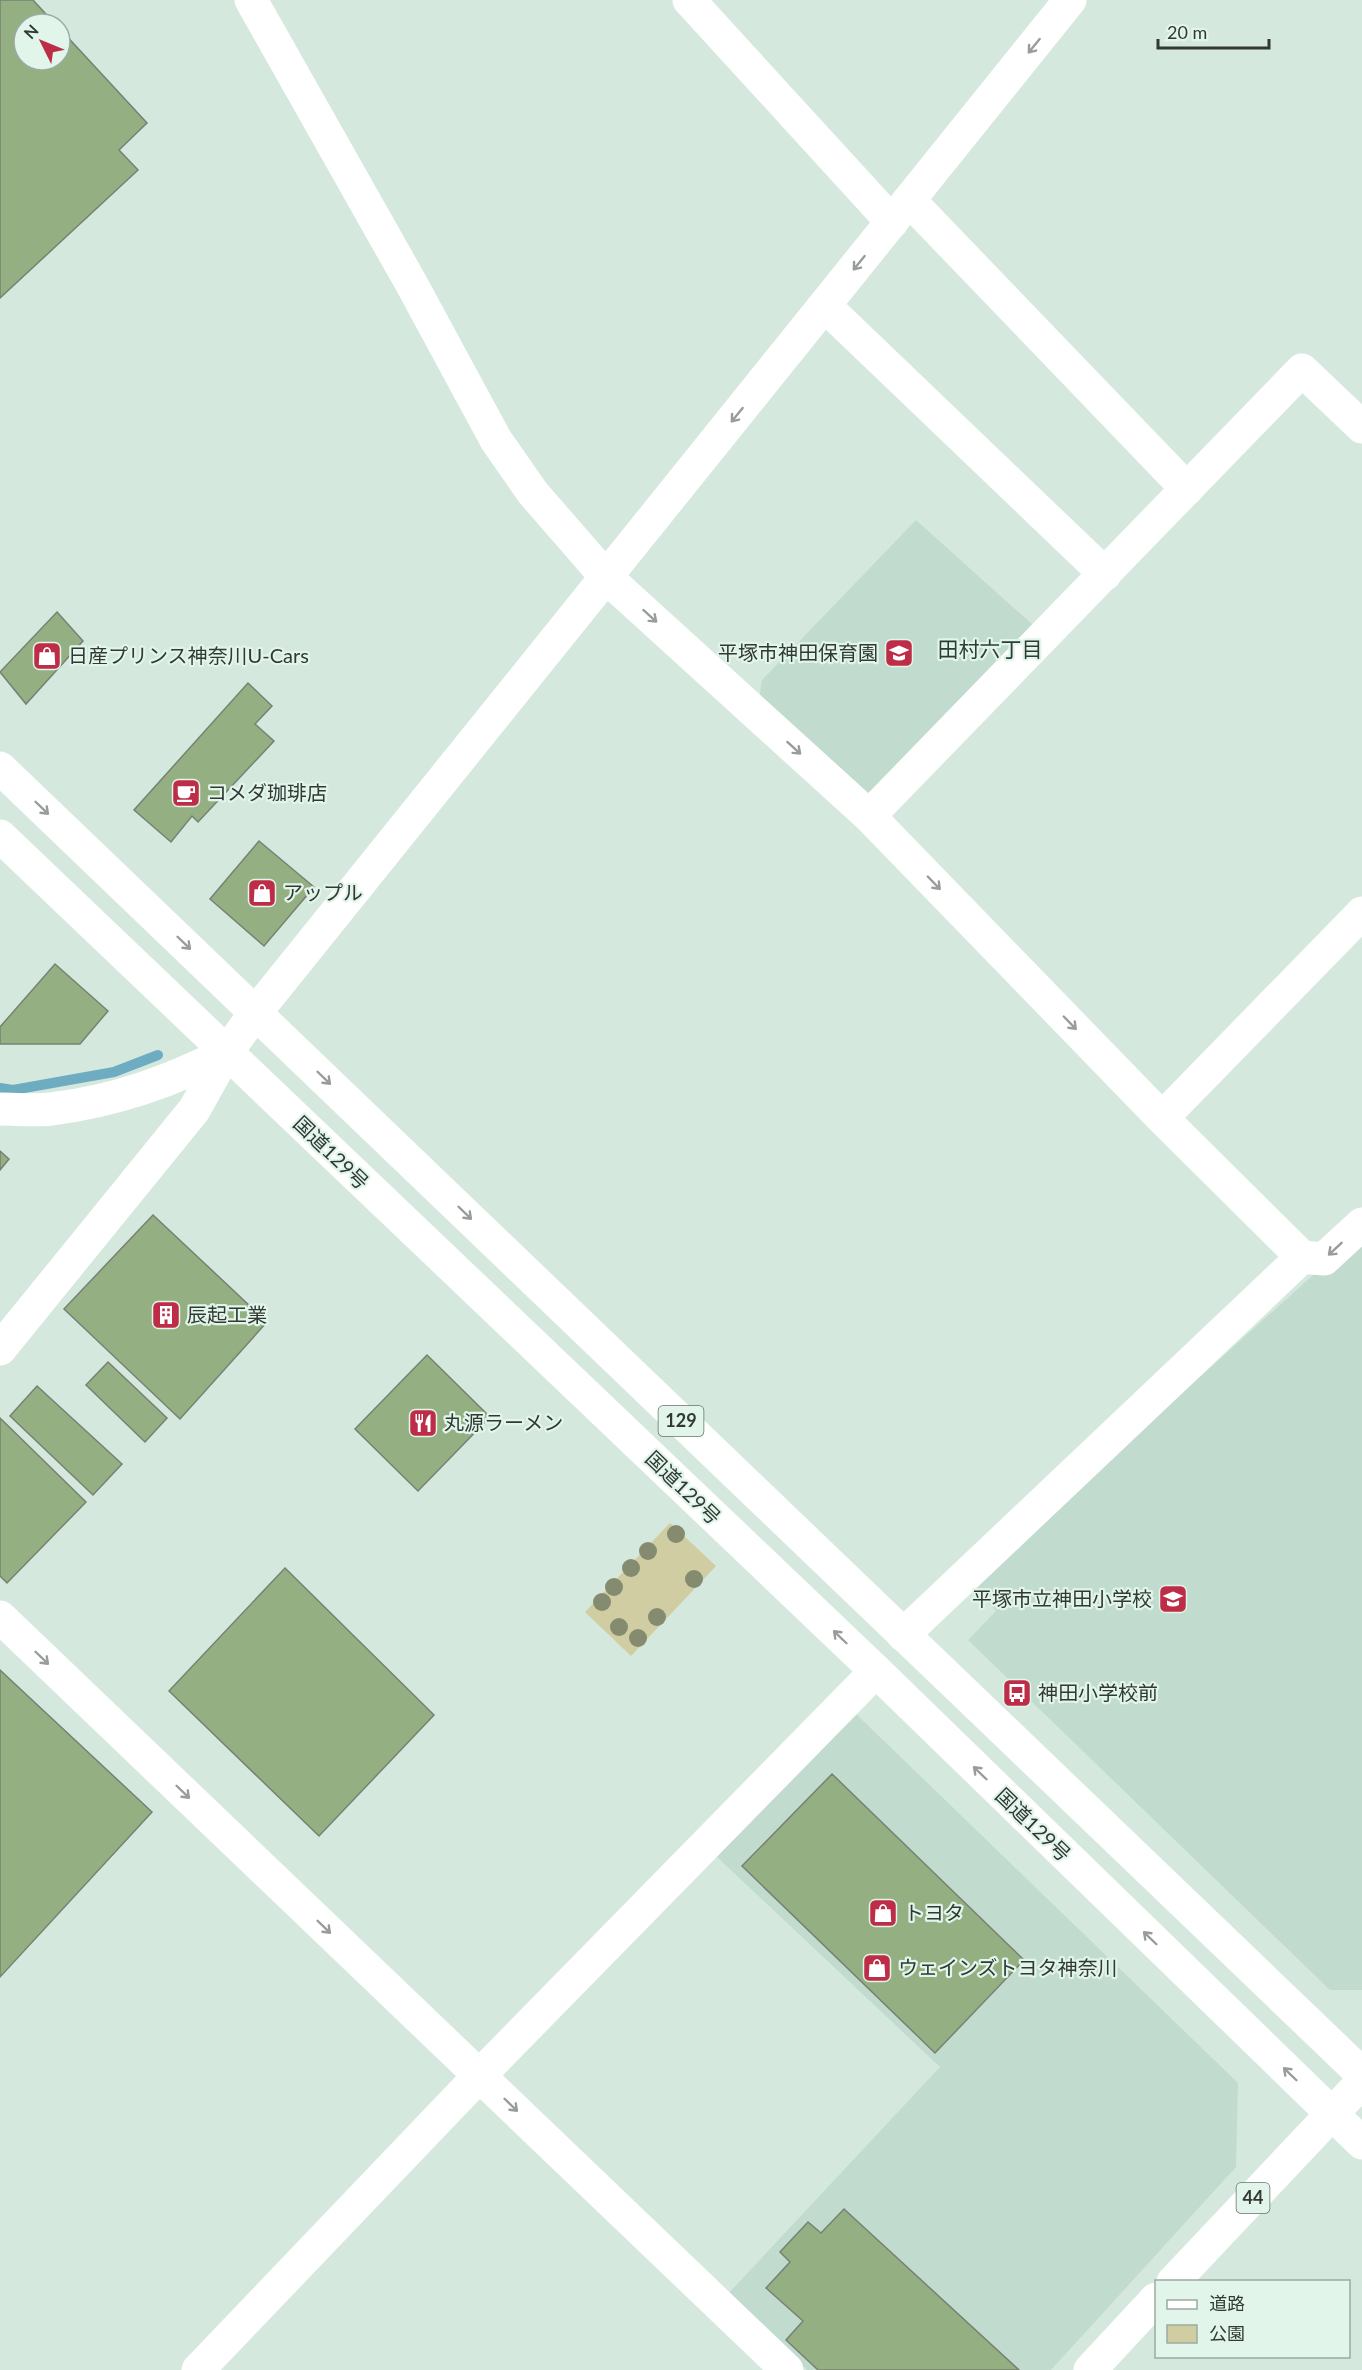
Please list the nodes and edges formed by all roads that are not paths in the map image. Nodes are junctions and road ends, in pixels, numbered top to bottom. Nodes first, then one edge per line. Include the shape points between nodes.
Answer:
1 (251, 0) edge
2 (689, 0) edge
3 (1070, 0) edge
4 (901, 212) junction
5 (825, 306) junction
6 (1362, 428) edge
7 (1187, 489) junction
8 (1105, 574) junction
9 (606, 577) junction
10 (0, 768) edge
11 (869, 816) junction
12 (0, 836) edge
13 (1362, 913) edge
14 (256, 1012) junction
15 (226, 1053) junction
16 (0, 1109) edge
17 (1162, 1118) junction
18 (1362, 1224) edge
19 (1302, 1257) junction
20 (0, 1349) edge
21 (0, 1617) edge
22 (903, 1635) junction
23 (876, 1671) junction
24 (1362, 2074) edge
25 (480, 2075) junction
26 (1362, 2082) edge
27 (1332, 2114) junction
28 (1362, 2143) edge
29 (1175, 2280) edge
30 (1155, 2301) edge
31 (198, 2370) edge
32 (787, 2370) edge
33 (1090, 2370) edge

1 - 9 main road via 496,440 532,493
2 - 4 main road
3 -> 4 main road
4 -> 5 main road
4 - 7 main road
5 - 8 main road
5 -> 9 main road
6 - 7 main road via 1302,370
7 - 8 main road
8 - 11 main road
9 -> 11 main road
9 - 14 main road
10 -> 14 main road, 129
11 -> 17 main road
12 - 15 main road, 国道129号 / 129
13 - 17 main road
14 - 15 main road
14 -> 22 main road, 129
15 - 16 main road via 175,1078 117,1097 49,1109
15 - 20 main road via 194,1110
23 -> 15 main road, 国道129号 / 129
17 - 19 main road
18 -> 19 main road via 1324,1258
19 - 22 main road
21 -> 25 main road
22 - 24 main road, 129
23 - 25 main road
27 -> 23 main road, 国道129号 / 129
25 - 31 main road
25 -> 32 main road
26 - 27 main road, 44
27 - 28 main road, 国道129号 / 129
27 - 29 main road, 44
30 - 33 main road

